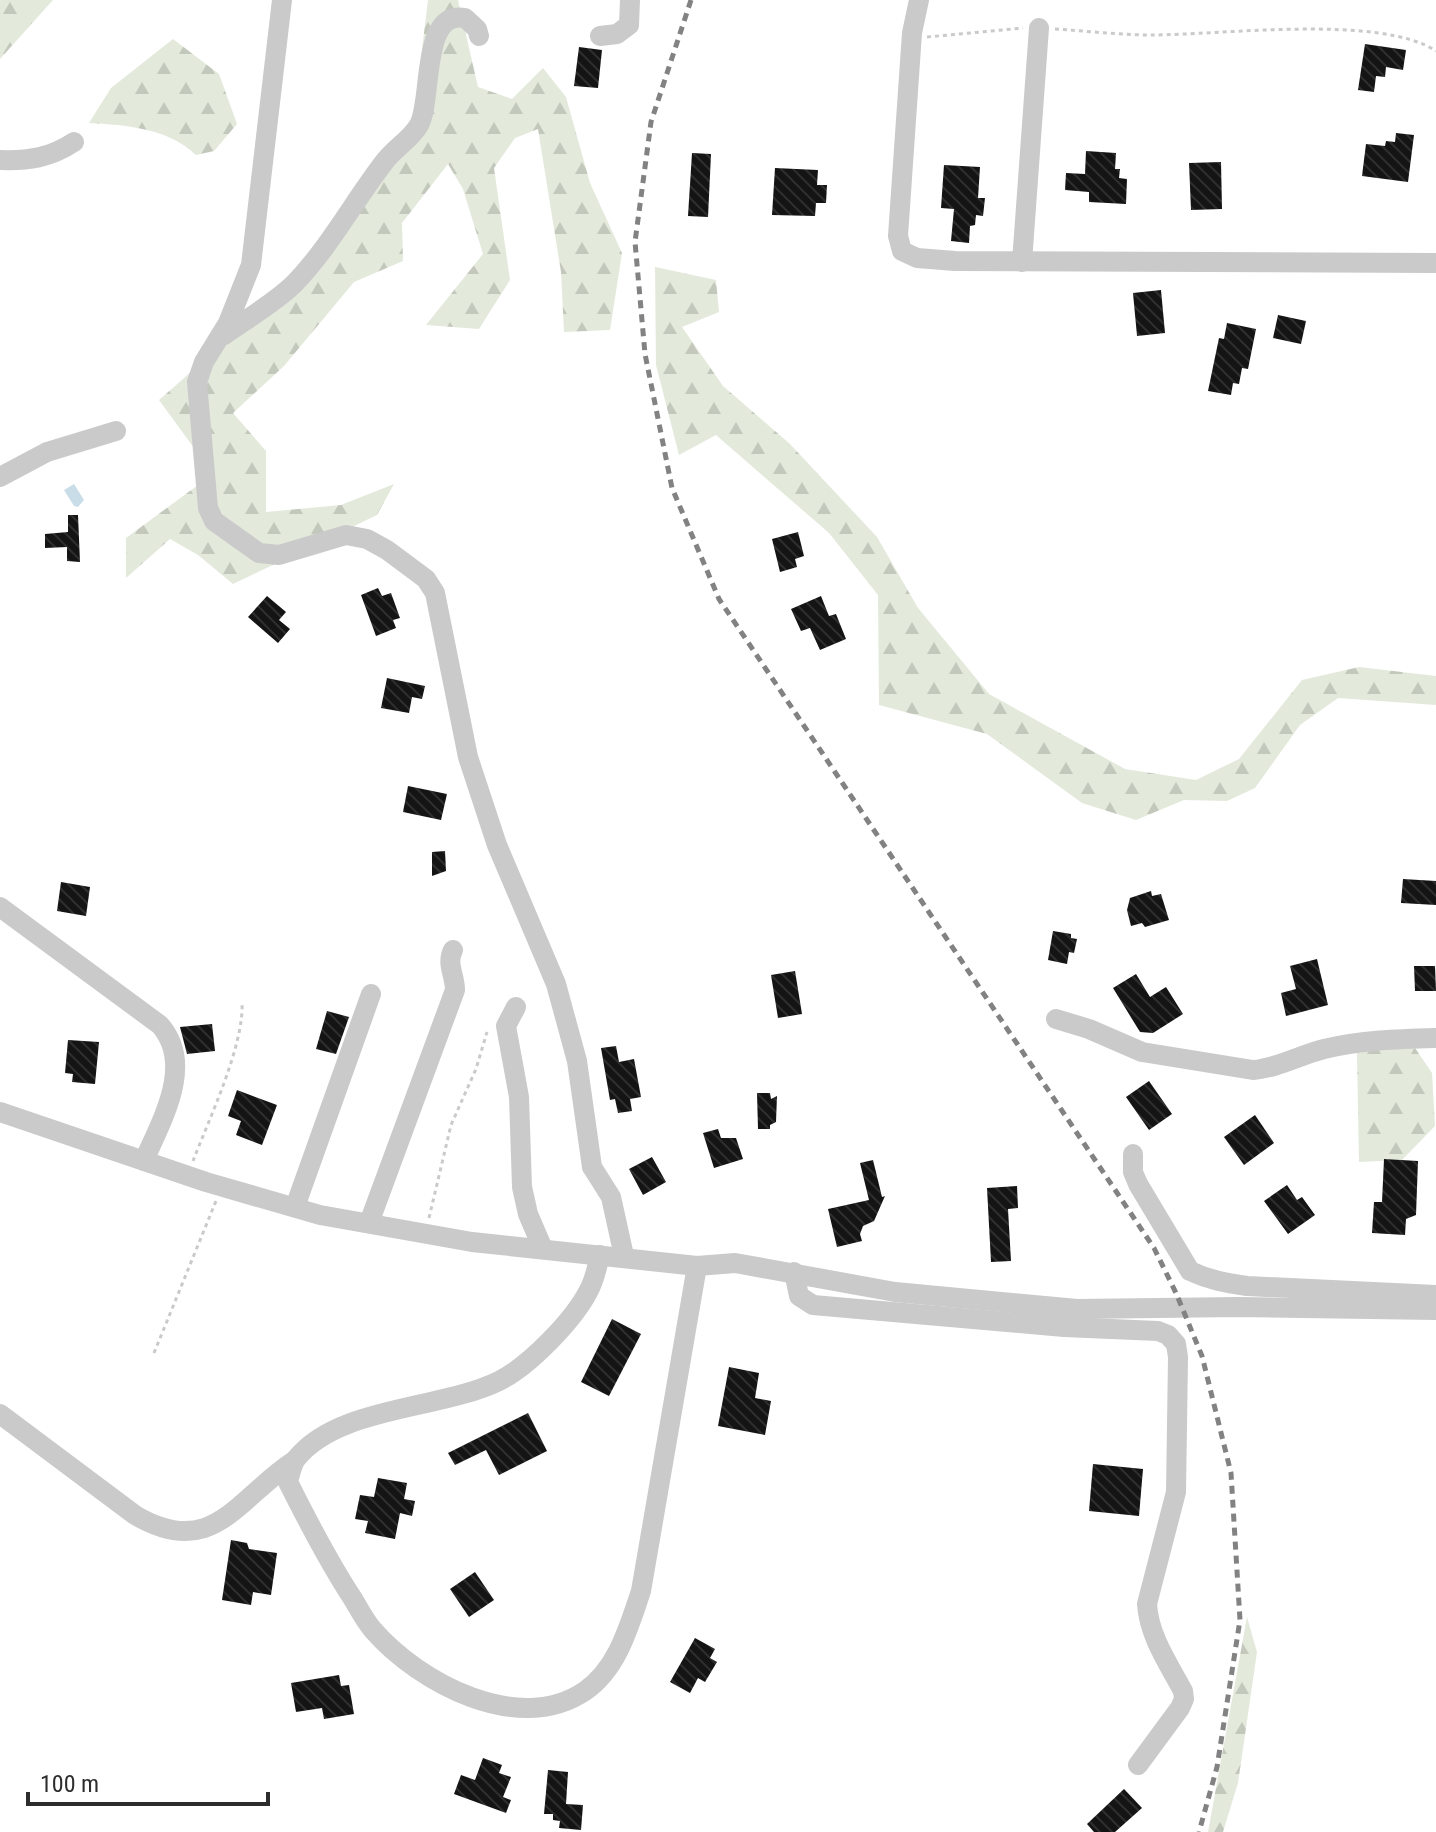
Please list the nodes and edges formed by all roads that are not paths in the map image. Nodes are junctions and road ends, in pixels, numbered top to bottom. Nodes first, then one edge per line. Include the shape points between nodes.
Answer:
1 (282, 0) edge
2 (630, 0) edge
3 (919, 0) edge
4 (1039, 28) road end
5 (479, 36) dead end
6 (600, 36) dead end
7 (74, 142) dead end
8 (0, 160) edge
9 (1022, 262) junction
10 (1436, 263) edge
11 (218, 339) junction
12 (116, 431) dead end
13 (0, 477) edge
14 (0, 907) edge
15 (453, 950) dead end
16 (371, 994) dead end
17 (516, 1007) dead end
18 (1056, 1019) dead end
19 (1436, 1038) edge
20 (0, 1112) edge
21 (1133, 1154) dead end
22 (144, 1161) junction
23 (295, 1207) junction
24 (369, 1223) junction
25 (543, 1249) junction
26 (600, 1255) junction
27 (624, 1256) junction
28 (697, 1266) junction
29 (794, 1272) junction
30 (1436, 1295) edge
31 (1436, 1310) edge
32 (0, 1414) edge
33 (294, 1461) junction
34 (1138, 1765) dead end

1 - 11 street via 251,265
2 - 6 street via 629,25 617,34
3 - 9 street via 912,33 898,236 902,251 917,258
4 - 9 street
5 - 11 street via 465,18 442,26 417,129 385,161 295,282
7 - 8 street via 44,157
9 - 10 street
11 - 27 street via 197,382 208,508 214,521 270,556 337,536 367,539 426,579 435,593 468,757 497,845 556,984 577,1061 592,1167 611,1197
12 - 13 street via 47,452
14 - 22 street via 168,1034 174,1049 172,1095
15 - 24 street via 449,963 455,990
16 - 23 street
17 - 25 street via 506,1026 518,1087 522,1187
18 - 19 street via 1142,1052 1253,1070 1347,1044
20 - 22 street
21 - 30 street via 1138,1184 1190,1271 1202,1277 1247,1286
22 - 23 street
23 - 24 street
24 - 25 street
25 - 26 street
26 - 27 street
26 - 33 street via 583,1300 555,1335 502,1379 472,1392 344,1425
27 - 28 street
28 - 29 street via 735,1263
28 - 33 street via 641,1591 625,1640 602,1674 565,1702 531,1709 503,1705 440,1684 413,1666 373,1630 323,1554 288,1482
29 - 31 street via 895,1292 1077,1309
29 - 34 street via 799,1296 813,1305 1158,1331 1176,1344 1176,1492 1147,1604 1153,1635 1184,1699
32 - 33 street via 135,1515 170,1531 219,1522

